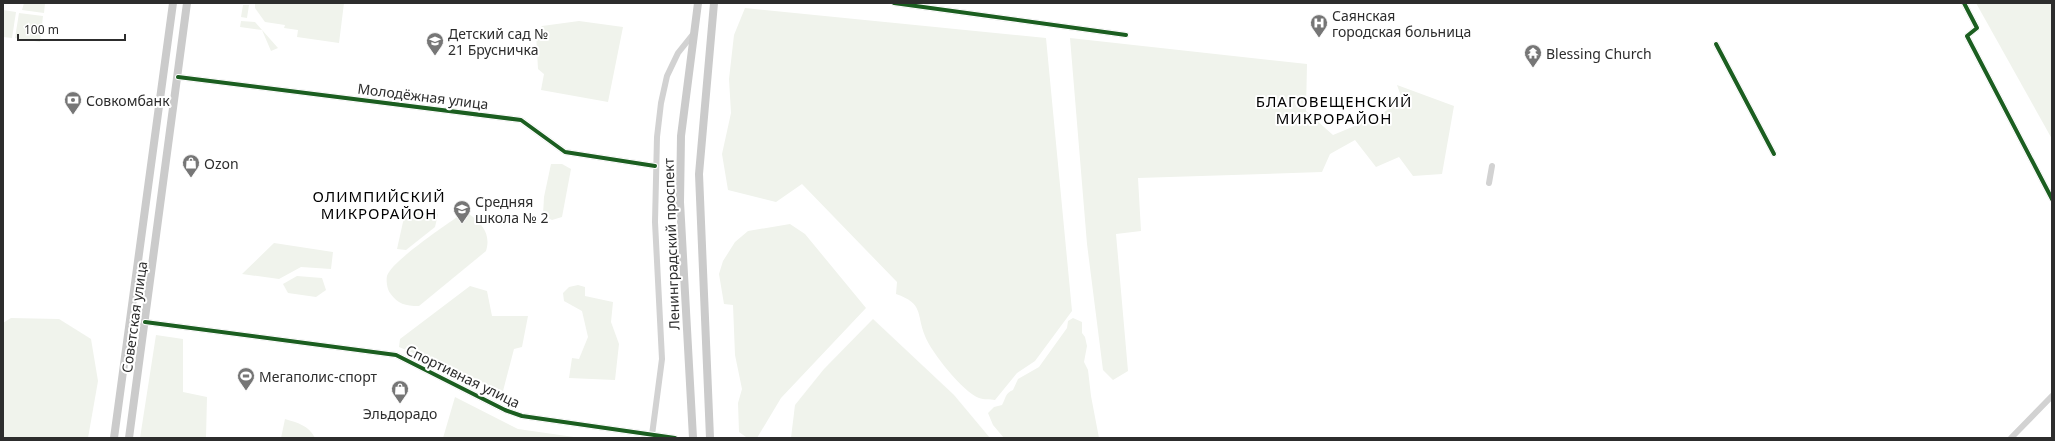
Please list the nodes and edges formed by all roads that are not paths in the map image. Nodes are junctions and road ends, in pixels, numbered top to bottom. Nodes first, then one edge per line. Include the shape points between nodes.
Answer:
1 (172, 3) edge
2 (187, 3) edge
3 (698, 3) edge
4 (714, 3) edge
5 (894, 3) edge
6 (1964, 3) edge
7 (695, 32) junction
8 (1126, 35) dead end
9 (1716, 44) dead end
10 (178, 77) junction
11 (1774, 154) dead end
12 (655, 166) junction
13 (1492, 166) dead end
14 (1489, 182) dead end
15 (2052, 199) edge
16 (145, 322) junction
17 (127, 340) junction
18 (142, 341) junction
19 (2052, 396) edge
20 (652, 435) junction
21 (114, 438) edge
22 (129, 438) edge
23 (675, 438) edge
24 (693, 438) edge
25 (710, 438) edge
26 (2011, 438) edge

1 - 17 street, Советская улица
2 - 10 street, Советская улица
3 - 7 street, Ленинградский проспект
4 - 25 street via 699,174
5 - 8 street
6 - 15 street via 1977,28 1967,36
7 - 12 street via 678,54 667,76 660,103
7 - 24 street, Ленинградский проспект via 681,136 680,202
9 - 11 street
10 - 12 street, Молодёжная улица via 521,120 565,152
10 - 16 street, Советская улица
12 - 20 street via 655,222 662,359
13 - 14 street
16 - 18 street, Советская улица
16 - 20 street, Спортивная улица via 396,355 505,410 522,416
17 - 18 street, Советская улица
17 - 21 street, Советская улица
18 - 22 street, Советская улица
19 - 26 street
20 - 23 street, Спортивная улица

